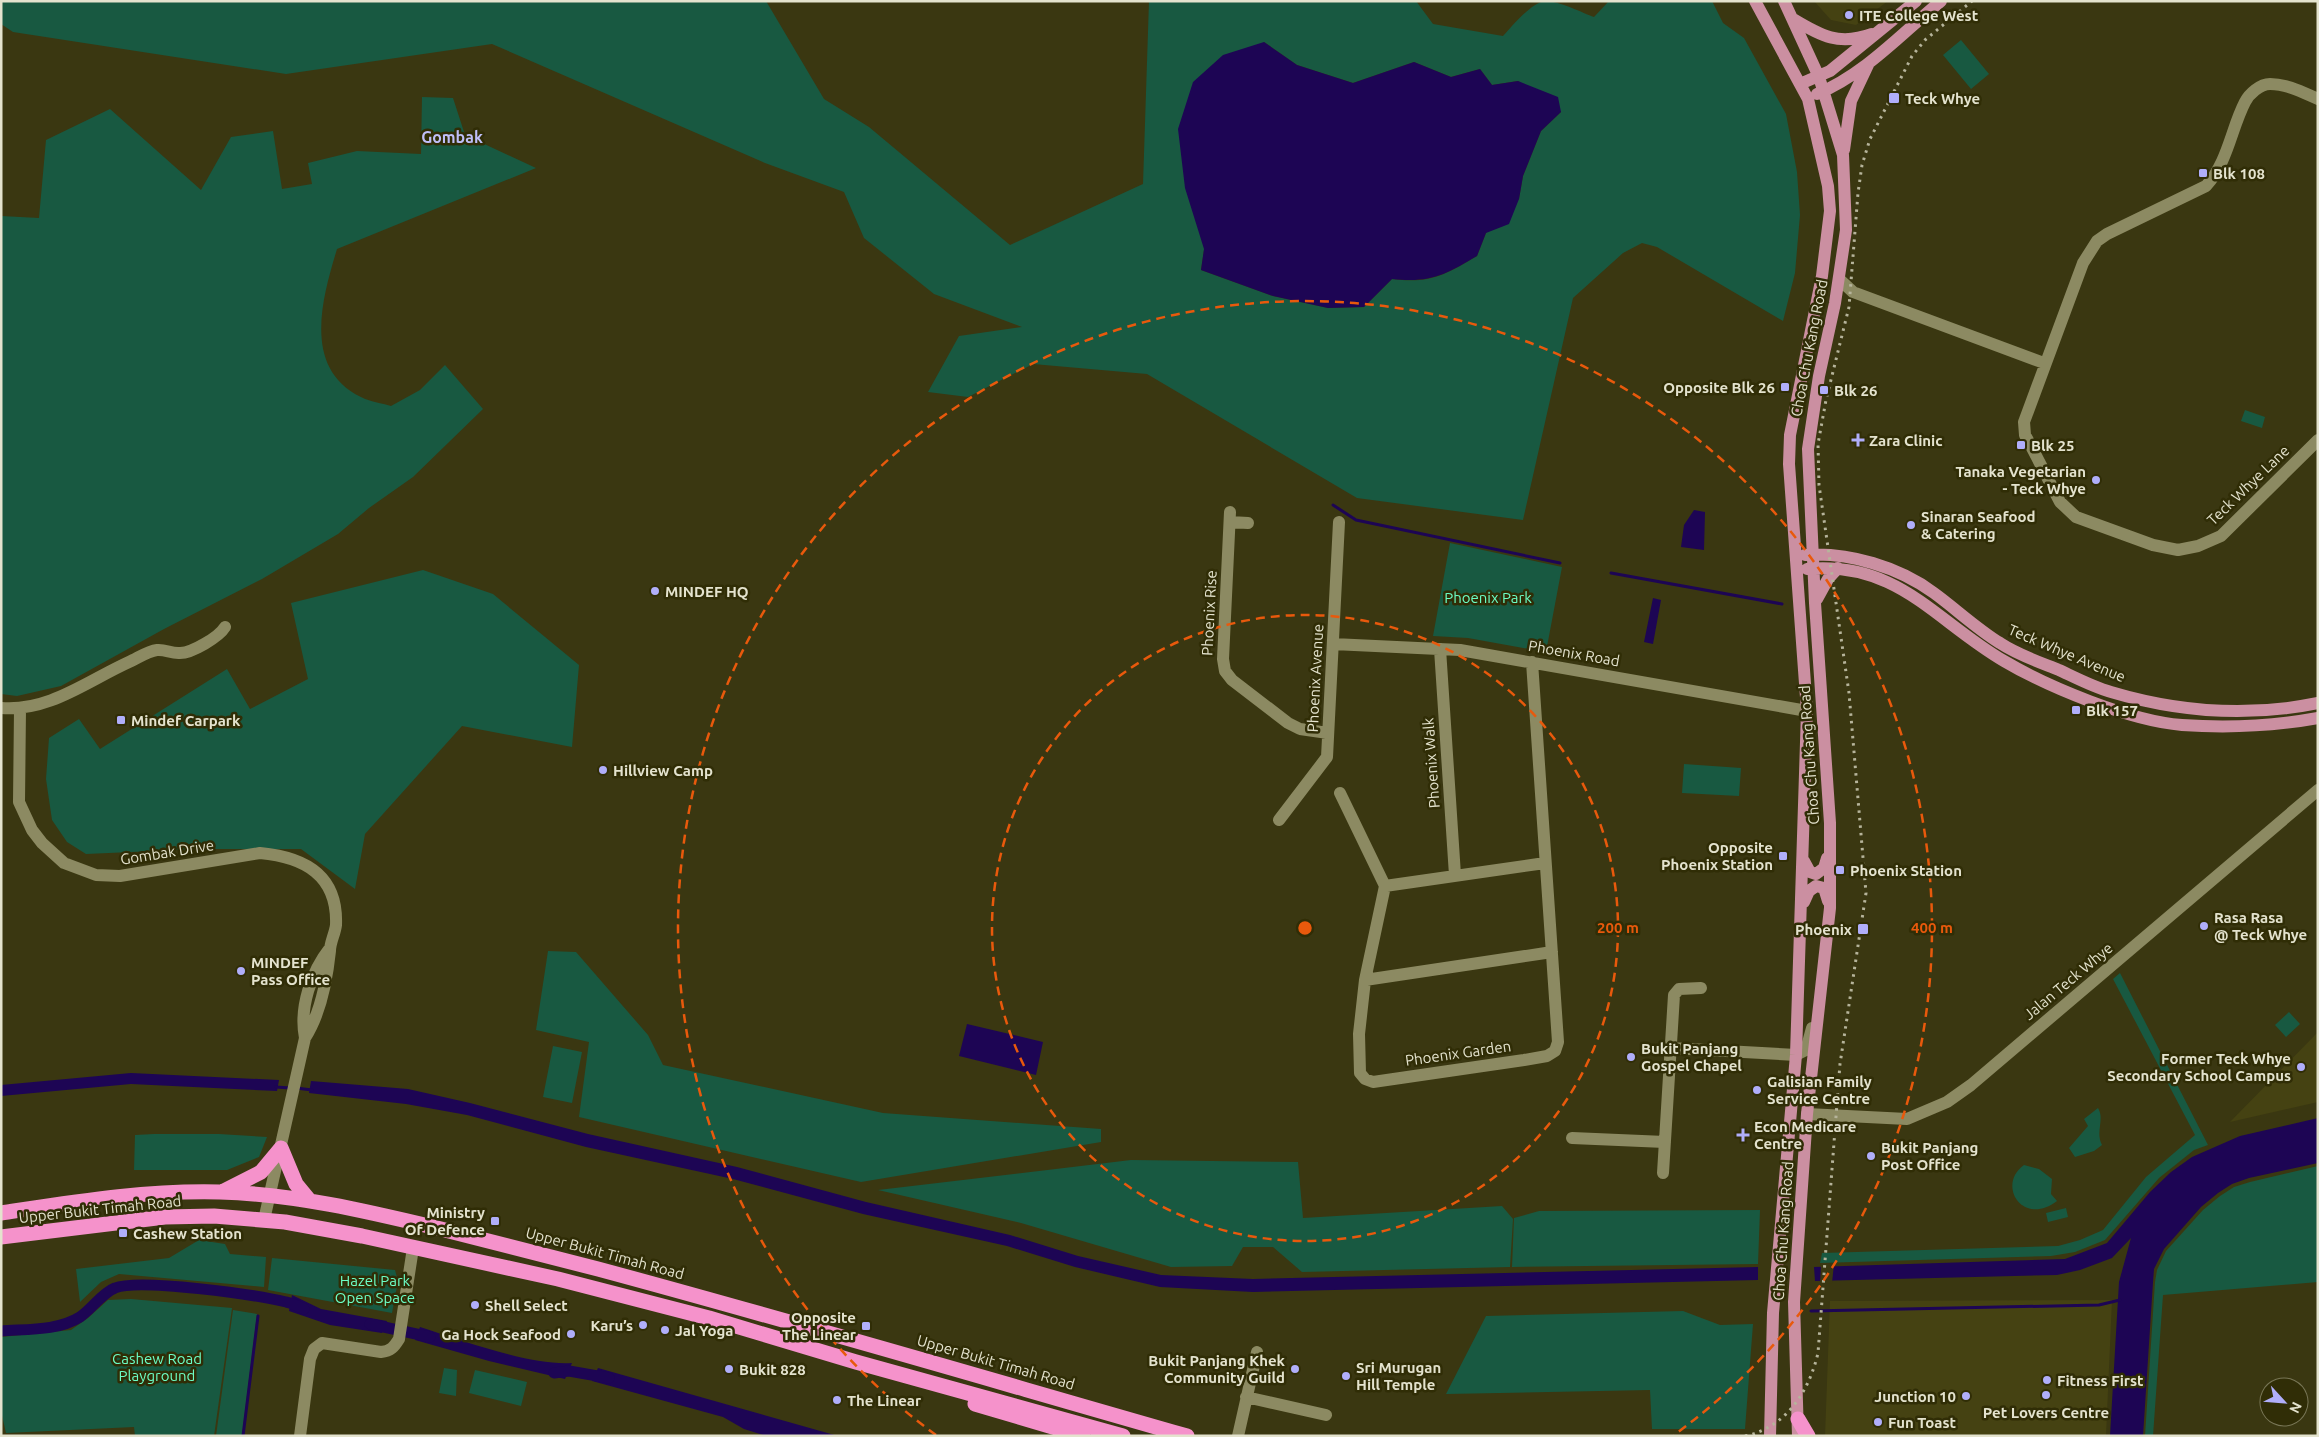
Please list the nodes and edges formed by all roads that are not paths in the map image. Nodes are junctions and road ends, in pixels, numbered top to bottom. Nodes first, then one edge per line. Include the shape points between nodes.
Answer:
1 (1755, 1) edge
2 (1784, 1) edge
3 (1916, 1) edge
4 (1941, 1) edge
5 (1792, 19) junction
6 (1882, 31) junction
7 (1869, 62) junction
8 (1819, 77) junction
9 (1800, 84) junction
10 (1823, 92) junction
11 (1808, 98) junction
12 (2318, 99) edge
13 (1843, 155) junction
14 (1839, 279) junction
15 (1853, 292) junction
16 (1835, 303) junction
17 (2044, 363) junction
18 (2318, 440) edge
19 (1339, 522) dead end
20 (1248, 523) dead end
21 (1814, 555) junction
22 (1795, 556) junction
23 (1815, 568) junction
24 (1838, 568) junction
25 (1797, 570) junction
26 (1815, 603) junction
27 (225, 627) dead end
28 (1333, 644) junction
29 (1440, 649) junction
30 (1532, 662) junction
31 (2318, 703) edge
32 (1, 708) edge
33 (20, 710) junction
34 (1807, 711) junction
35 (2318, 718) edge
36 (1328, 733) junction
37 (2318, 790) edge
38 (1340, 793) dead end
39 (1279, 820) dead end
40 (1830, 848) junction
41 (1545, 862) junction
42 (1804, 862) junction
43 (1455, 875) junction
44 (1385, 886) junction
45 (1802, 906) junction
46 (1830, 908) junction
47 (1552, 952) junction
48 (1365, 980) junction
49 (1701, 988) dead end
50 (1816, 1018) junction
51 (1671, 1048) junction
52 (1796, 1055) junction
53 (1807, 1114) junction
54 (1572, 1138) dead end
55 (1665, 1142) junction
56 (281, 1148) junction
57 (1663, 1173) dead end
58 (221, 1192) junction
59 (268, 1195) junction
60 (89, 1199) junction
61 (310, 1201) junction
62 (1, 1213) edge
63 (264, 1220) junction
64 (99, 1224) junction
65 (1, 1237) edge
66 (413, 1248) junction
67 (1257, 1352) dead end
68 (932, 1381) junction
69 (1246, 1397) junction
70 (1326, 1415) dead end
71 (1798, 1419) junction
72 (300, 1436) edge
73 (1083, 1436) edge
74 (1123, 1436) edge
75 (1188, 1436) edge
76 (1238, 1436) edge
77 (1770, 1436) edge
78 (1798, 1436) edge
79 (1808, 1436) edge

1 - 9 main road, Choa Chu Kang Road
2 - 5 main road, Choa Chu Kang Road
3 - 6 main road
4 - 7 main road
5 - 6 main road via 1815,33 1836,40 1859,39
5 - 8 main road, Choa Chu Kang Road
6 - 8 main road
7 - 10 main road via 1836,87
7 - 13 main road via 1851,102
8 - 9 main road
8 - 10 main road, Choa Chu Kang Road
9 - 11 main road, Choa Chu Kang Road
10 - 11 main road
10 - 13 main road, Choa Chu Kang Road
11 - 22 main road, Choa Chu Kang Road via 1823,158 1830,211 1822,276 1790,436 1788,464
12 - 17 street, Teck Whye Lane via 2288,86 2267,84 2253,91 2215,176 2206,186 2097,241 2083,263
13 - 14 main road, Choa Chu Kang Road via 1846,230
14 - 15 street
14 - 16 main road, Choa Chu Kang Road
15 - 16 street
15 - 17 street
16 - 21 main road, Choa Chu Kang Road via 1808,448
17 - 18 street, Teck Whye Lane via 2024,426 2060,502 2076,517 2153,546 2168,550 2189,549 2221,536
19 - 28 street, Phoenix Avenue
20 - 36 street, Phoenix Rise via 1230,517 1225,671 1235,683 1288,723 1300,729
21 - 22 main road, Teck Whye Avenue
21 - 23 main road, Choa Chu Kang Road
21 - 31 main road, Teck Whye Avenue via 1877,565 1911,578 2000,644 2110,692 2168,706 2212,710 2262,710
22 - 25 main road, Choa Chu Kang Road
23 - 24 main road, Teck Whye Avenue
23 - 25 main road, Teck Whye Avenue
23 - 26 main road, Choa Chu Kang Road
24 - 26 main road via 1822,587
24 - 35 main road, Teck Whye Avenue via 1864,573 1897,586 2002,660 2103,706 2180,724 2262,725
25 - 34 main road, Choa Chu Kang Road
26 - 40 main road, Choa Chu Kang Road
27 - 33 street via 216,637 186,652 178,654 156,650 53,701
28 - 29 street, Phoenix Road
28 - 36 street, Phoenix Avenue
29 - 30 street, Phoenix Road
29 - 43 street, Phoenix Walk
30 - 34 street, Phoenix Road
30 - 41 street, Phoenix Garden
32 - 33 street
33 - 56 street, Gombak Drive via 19,802 32,830 50,853 74,868 96,875 120,876 260,853 297,860 311,867 328,884 334,898 336,927 330,948 317,964 302,1021 305,1038
34 - 42 main road, Choa Chu Kang Road
36 - 39 street, Phoenix Avenue via 1327,757
37 - 53 street, Jalan Teck Whye via 1947,1102 1907,1120
38 - 44 street
40 - 42 main road via 1821,872 1810,872
40 - 46 main road, Choa Chu Kang Road
41 - 43 street
41 - 47 street, Phoenix Garden
42 - 45 main road, Choa Chu Kang Road
43 - 44 street
44 - 48 street, Phoenix Garden
45 - 46 main road via 1809,891 1821,886
45 - 52 main road, Choa Chu Kang Road
46 - 50 main road, Choa Chu Kang Road
47 - 48 street
47 - 48 street, Phoenix Garden via 1558,1042 1555,1051 1547,1056 1524,1060 1373,1082 1365,1079 1360,1073 1359,1034
49 - 51 street via 1679,989 1674,995
50 - 52 street via 1806,1050
50 - 53 main road, Choa Chu Kang Road
51 - 52 street
51 - 55 street
52 - 77 main road, Choa Chu Kang Road via 1773,1313
53 - 71 main road, Choa Chu Kang Road via 1794,1302
54 - 55 street
55 - 57 street
56 - 58 highway via 261,1172
56 - 59 street, Gombak Drive
56 - 61 highway via 296,1184
58 - 59 highway, Upper Bukit Timah Road
58 - 60 highway, Upper Bukit Timah Road via 165,1192
59 - 61 highway, Upper Bukit Timah Road
59 - 63 street, Gombak Drive
60 - 62 highway, Upper Bukit Timah Road
60 - 64 highway via 88,1216
61 - 75 highway, Upper Bukit Timah Road via 554,1257 901,1352
63 - 64 highway, Upper Bukit Timah Road via 165,1217
63 - 66 highway, Upper Bukit Timah Road
64 - 65 highway, Upper Bukit Timah Road
66 - 68 highway, Upper Bukit Timah Road via 558,1279
66 - 72 street via 395,1346 388,1351 322,1343 314,1349
67 - 69 street
68 - 73 highway via 952,1396
68 - 74 highway, Upper Bukit Timah Road
69 - 70 street
69 - 76 street
71 - 78 main road, Choa Chu Kang Road
71 - 79 highway

